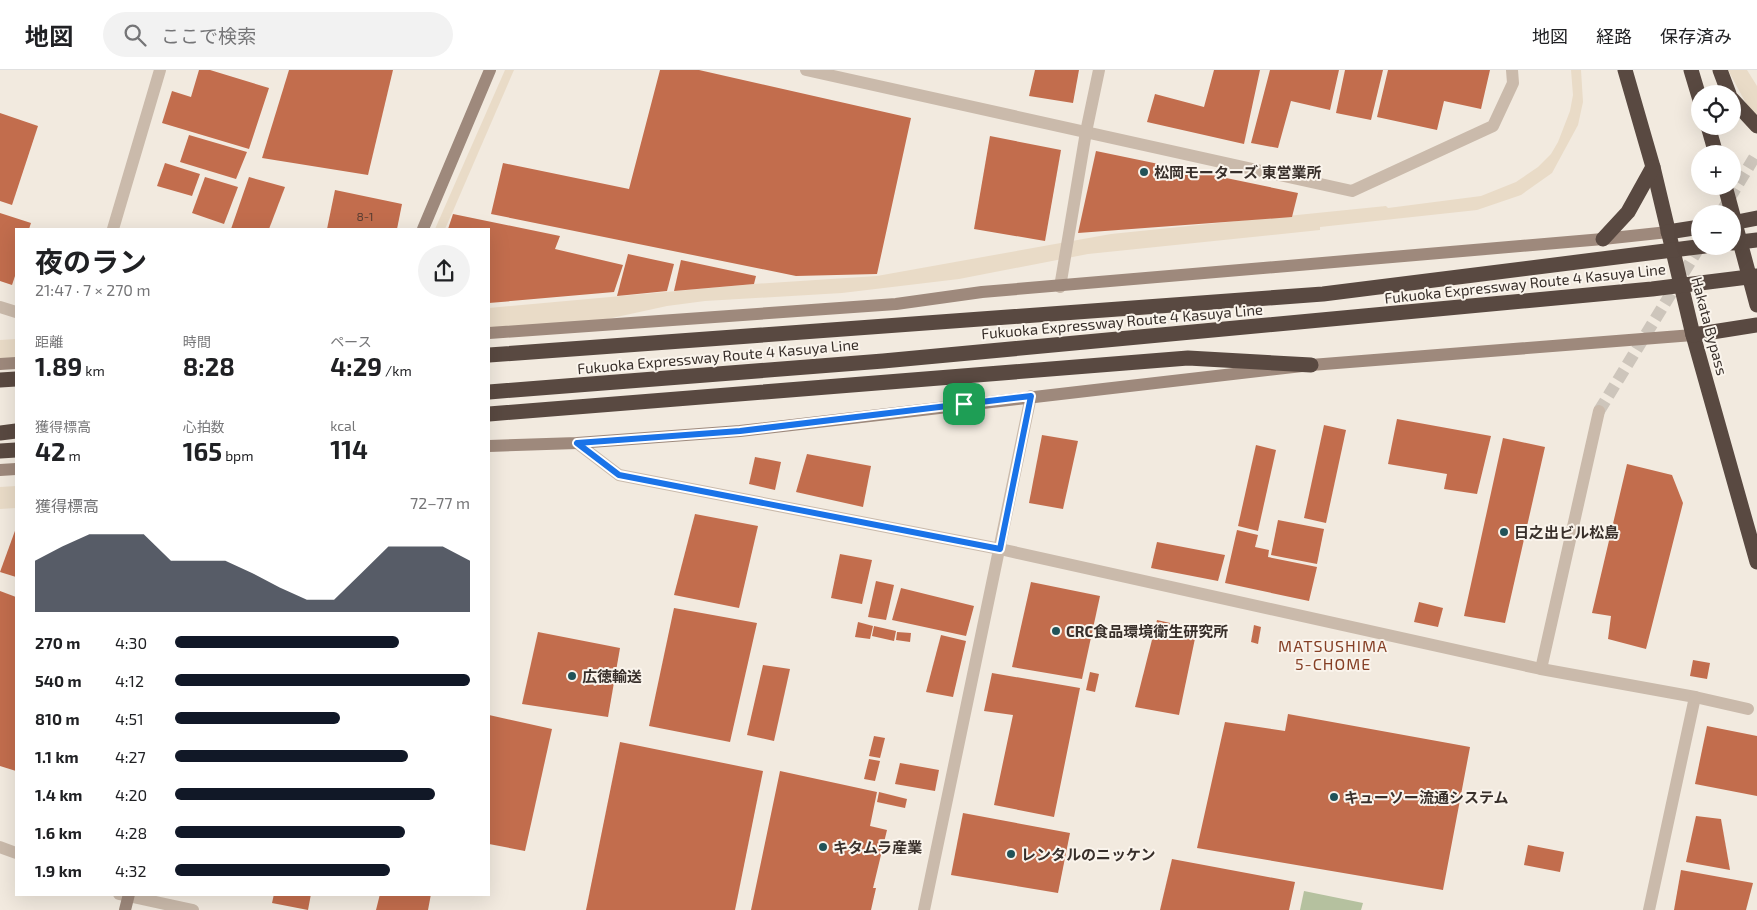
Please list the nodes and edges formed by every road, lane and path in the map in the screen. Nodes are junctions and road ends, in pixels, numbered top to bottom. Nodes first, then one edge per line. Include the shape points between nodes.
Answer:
1 (160, 70) edge
2 (490, 70) edge
3 (806, 70) edge
4 (1099, 70) edge
5 (1512, 70) edge
6 (1625, 70) edge
7 (1691, 70) edge
8 (1720, 70) edge
9 (1696, 85) edge
10 (1726, 85) edge
11 (1741, 109) edge
12 (1757, 126) edge
13 (1086, 132) junction
14 (1653, 167) junction
15 (1757, 218) edge
16 (1741, 221) edge
17 (113, 228) edge
18 (422, 228) edge
19 (1691, 228) edge
20 (1668, 232) junction
21 (1603, 240) junction
22 (1757, 240) edge
23 (1741, 242) edge
24 (1741, 247) edge
25 (1691, 248) edge
26 (1757, 276) edge
27 (1060, 286) junction
28 (1757, 305) edge
29 (0, 307) edge
30 (15, 312) edge
31 (1757, 325) edge
32 (490, 333) edge
33 (1693, 335) junction
34 (490, 355) edge
35 (15, 363) edge
36 (0, 364) edge
37 (1311, 365) junction
38 (15, 379) edge
39 (0, 380) edge
40 (490, 392) edge
41 (1031, 396) junction
42 (1600, 411) tunnel mouth
43 (490, 414) edge
44 (15, 431) edge
45 (0, 433) edge
46 (577, 443) junction
47 (490, 446) edge
48 (15, 450) edge
49 (0, 451) edge
50 (15, 469) edge
51 (0, 470) edge
52 (1000, 549) junction
53 (1757, 562) edge
54 (1541, 669) junction
55 (1695, 697) junction
56 (1748, 709) dead end
57 (0, 847) edge
58 (15, 853) edge
59 (125, 899) edge
60 (192, 910) edge
61 (924, 910) edge
62 (1649, 910) edge

1 - 17 street
2 - 18 street
3 - 13 street
4 - 13 street
5 - 13 street via 1513,83 1493,126 1352,191
6 - 14 highway, Hakata Bypass
7 - 9 highway
8 - 10 highway
11 - 12 highway
13 - 27 street
14 - 20 highway, Hakata Bypass
14 - 21 highway via 1628,212
15 - 16 highway
19 - 20 highway
20 - 21 street
20 - 33 highway, Hakata Bypass
21 - 27 street
22 - 23 highway, bridge
24 - 28 highway
25 - 34 highway, Fukuoka Expressway Route 4 Kasuya Line, bridge via 1323,294
26 - 40 highway, Fukuoka Expressway Route 4 Kasuya Line, bridge via 1652,289 883,361
27 - 32 street via 982,292 896,304
29 - 30 street
31 - 33 highway
33 - 37 street
33 - 53 highway, Hakata Bypass
35 - 36 street
37 - 41 street
37 - 43 highway via 1188,358
38 - 39 highway
41 - 46 street via 740,431
41 - 52 street
42 - 54 street
44 - 45 highway
46 - 47 street
46 - 52 street via 619,475
48 - 49 highway
50 - 51 street
52 - 54 street
52 - 61 street
54 - 55 street
55 - 56 street
55 - 62 street
57 - 58 street
59 - 60 street

